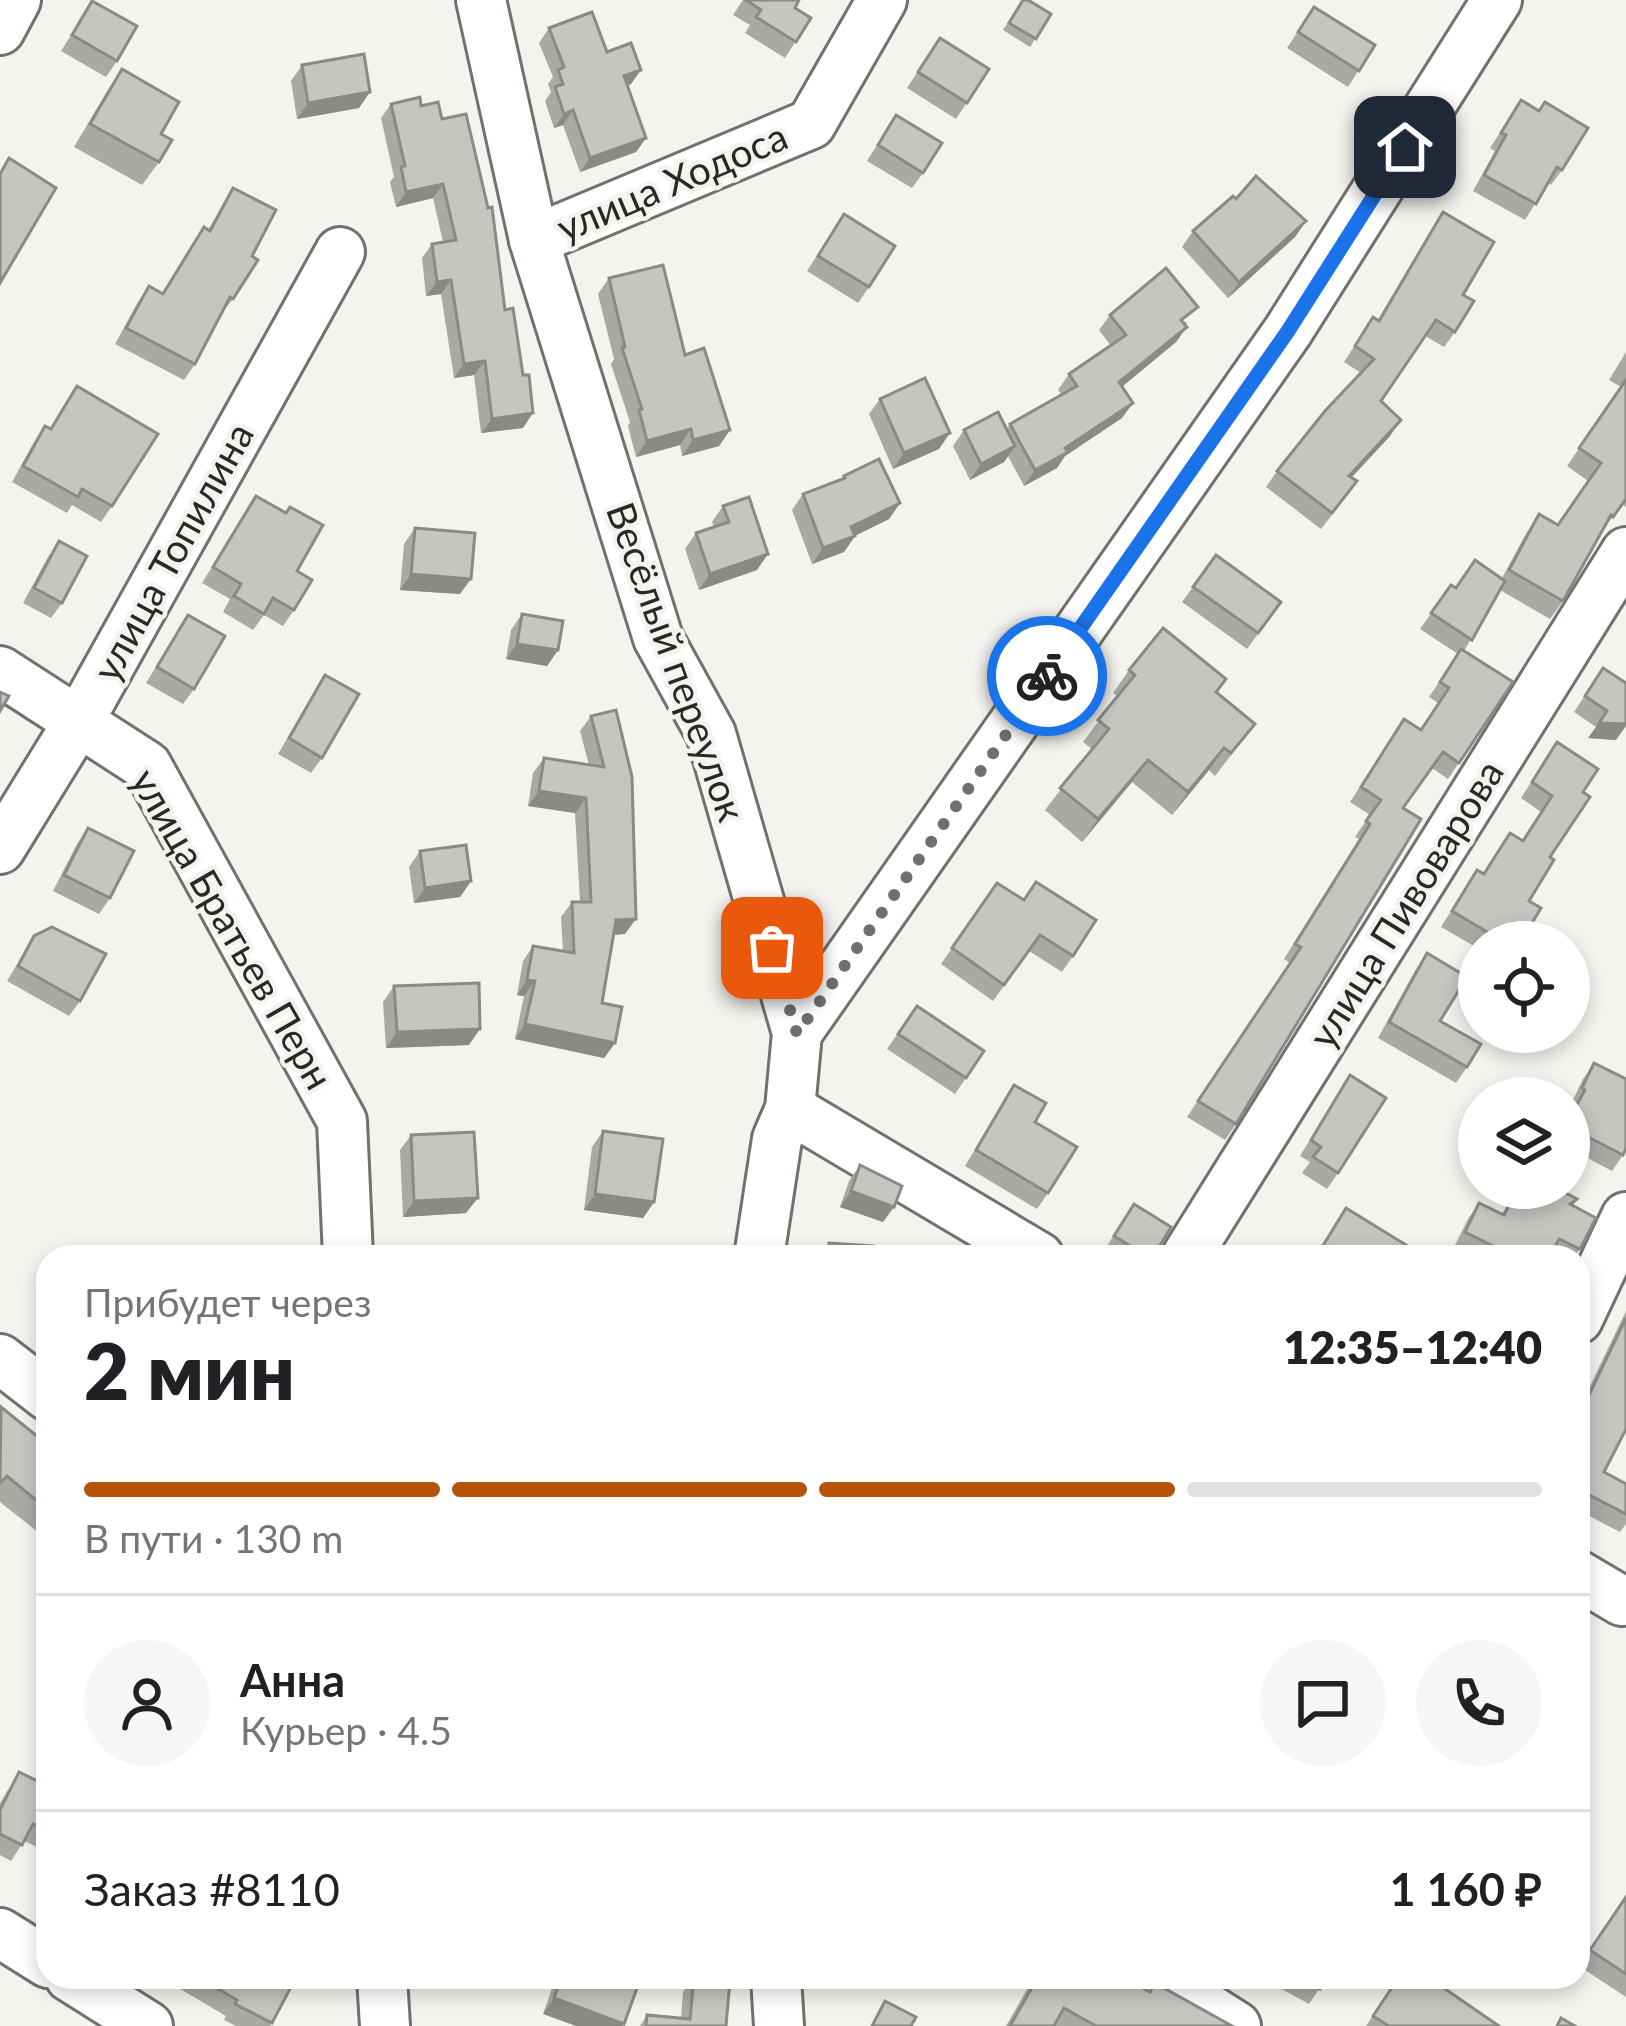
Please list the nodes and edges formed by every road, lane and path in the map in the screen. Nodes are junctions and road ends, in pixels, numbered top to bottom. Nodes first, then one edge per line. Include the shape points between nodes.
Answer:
1 (16, 0) edge
2 (481, 0) edge
3 (882, 0) edge
4 (1497, 0) edge
5 (0, 30) edge
6 (534, 240) junction
7 (340, 252) dead end
8 (1626, 551) edge
9 (0, 670) edge
10 (80, 719) junction
11 (0, 849) edge
12 (797, 1034) junction
13 (790, 1108) junction
14 (1626, 1217) edge
15 (347, 1245) edge
16 (761, 1245) edge
17 (1019, 1245) edge
18 (1193, 1245) edge
19 (1590, 1294) edge
20 (0, 1359) edge
21 (36, 1387) edge
22 (1590, 1582) edge
23 (1622, 1601) dead end
24 (0, 1933) edge
25 (36, 1956) edge
26 (89, 1989) edge
27 (383, 1989) edge
28 (776, 1989) edge
29 (1178, 1989) edge
30 (148, 2026) edge
31 (385, 2026) edge
32 (778, 2026) edge
33 (1236, 2026) edge

1 - 5 street
2 - 6 street, Весёлый переулок
3 - 6 street, улица Ходоса via 812,124
4 - 12 street via 1288,331
6 - 12 street, Весёлый переулок via 658,638 711,734
7 - 10 street, улица Топилина
8 - 18 street, улица Пивоварова
9 - 10 street, улица Братьев Перн
10 - 11 street, улица Топилина
10 - 15 street, улица Братьев Перн via 147,766 342,1121
12 - 13 street, Весёлый переулок
13 - 16 street, Весёлый переулок via 777,1139
13 - 17 street
14 - 19 street
20 - 21 street
22 - 23 street
24 - 25 street
26 - 30 street
27 - 31 street
28 - 32 street
29 - 33 street

